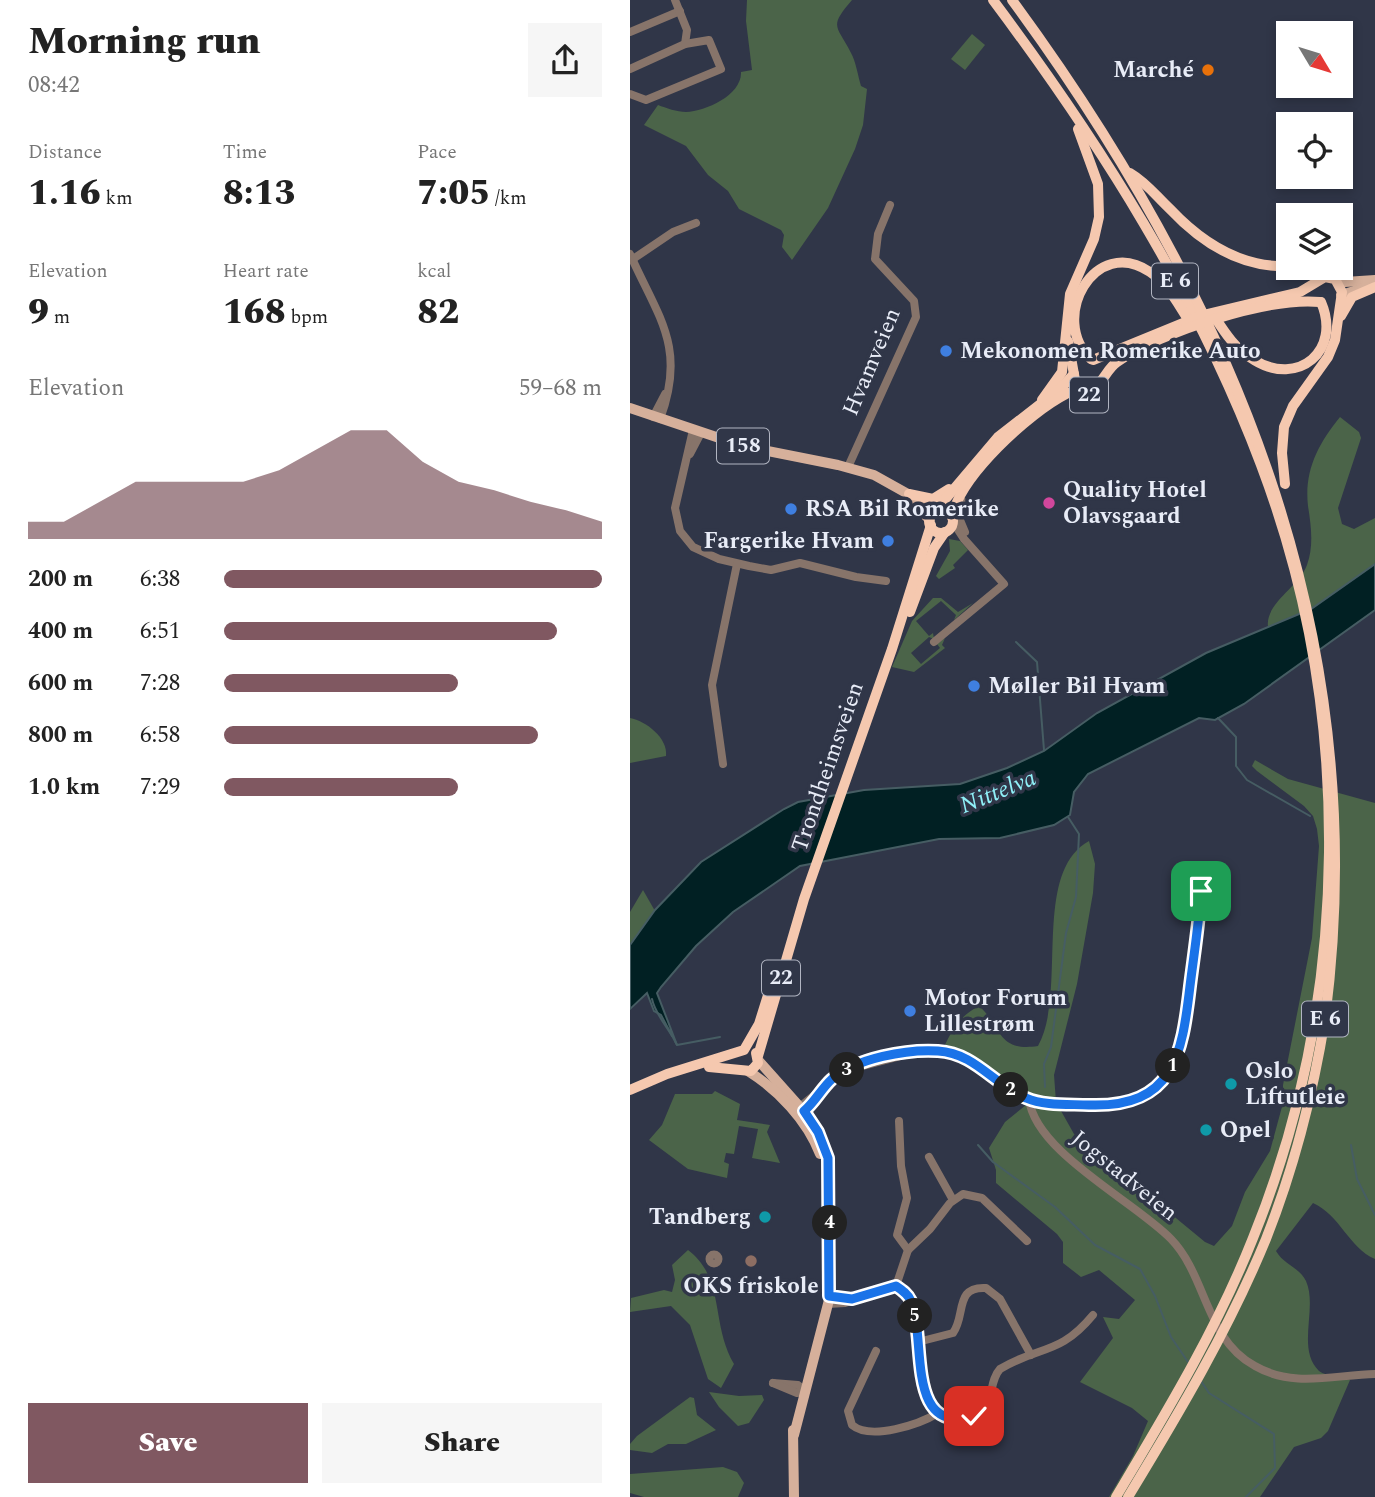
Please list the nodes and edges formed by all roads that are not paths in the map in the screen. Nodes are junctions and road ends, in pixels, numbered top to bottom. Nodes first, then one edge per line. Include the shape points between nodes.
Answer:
1 (675, 0) edge
2 (993, 0) edge
3 (1012, 0) edge
4 (680, 11) junction
5 (630, 32) edge
6 (685, 44) junction
7 (630, 69) edge
8 (630, 93) edge
9 (1067, 104) junction
10 (1127, 172) junction
11 (890, 205) dead end
12 (696, 223) dead end
13 (631, 256) edge
14 (1276, 265) edge
15 (1320, 280) joint
16 (1336, 280) edge
17 (1338, 280) edge
18 (1375, 280) edge
19 (1375, 287) edge
20 (1194, 289) junction
21 (1340, 296) junction
22 (1320, 302) junction
23 (1239, 309) junction
24 (1066, 321) junction
25 (1337, 325) junction
26 (1166, 334) junction
27 (1124, 358) junction
28 (1092, 360) junction
29 (1074, 371) junction
30 (1102, 376) junction
31 (1225, 380) junction
32 (1084, 388) junction
33 (1042, 400) junction
34 (630, 408) edge
35 (1040, 413) junction
36 (657, 418) junction
37 (697, 432) junction
38 (848, 467) junction
39 (859, 471) junction
40 (965, 480) junction
41 (909, 494) junction
42 (936, 509) junction
43 (1291, 517) junction
44 (930, 523) junction
45 (950, 526) junction
46 (967, 542) junction
47 (737, 564) junction
48 (1300, 570) junction
49 (886, 581) dead end
50 (936, 637) dead end
51 (892, 649) junction
52 (723, 764) dead end
53 (1201, 891) dead end
54 (804, 899) junction
55 (741, 1052) junction
56 (758, 1058) junction
57 (698, 1066) junction
58 (744, 1070) junction
59 (657, 1077) junction
60 (630, 1084) edge
61 (630, 1090) edge
62 (1029, 1099) junction
63 (800, 1110) junction
64 (899, 1121) dead end
65 (929, 1157) dead end
66 (953, 1200) junction
67 (1027, 1241) dead end
68 (908, 1250) junction
69 (896, 1286) junction
70 (829, 1300) junction
71 (1093, 1315) dead end
72 (918, 1342) junction
73 (876, 1350) dead end
74 (1031, 1355) junction
75 (1375, 1374) edge
76 (938, 1413) junction
77 (1169, 1419) junction
78 (794, 1497) edge
79 (1116, 1497) edge
80 (1128, 1497) edge

1 - 4 street
2 - 9 highway, E 6
3 - 10 highway, E 6
4 - 5 street
4 - 6 street via 688,35
6 - 7 street
6 - 8 street via 709,40 721,69 646,100
9 - 24 highway via 1096,175 1100,208 1094,239 1070,294
9 - 31 highway, E 6 via 1153,241
10 - 14 highway, E 6 via 1146,182 1181,220 1220,250 1248,263
10 - 20 highway, E 6
11 - 38 street, Hvamveien via 878,234 875,259 914,301 916,317
12 - 13 street
13 - 36 street via 669,341 673,366
15 - 22 highway via 1314,291
15 - 23 highway, 22
16 - 21 highway
17 - 18 main road, 22
19 - 21 main road, 22
19 - 25 highway via 1350,300
20 - 22 highway via 1239,350 1258,363 1279,369 1307,363 1325,344 1328,321
20 - 43 highway, E 6 via 1254,416
21 - 22 highway, 22 via 1331,304
21 - 25 highway
22 - 23 highway, 22
23 - 26 highway, 22
24 - 29 highway
24 - 33 highway via 1062,372
25 - 43 highway via 1331,352 1298,398 1284,427 1283,471
26 - 27 highway, 22
26 - 28 highway, 22
27 - 30 highway, 22
27 - 35 highway, 22 via 1100,391
28 - 29 highway, 22 via 1081,361
28 - 30 highway, 22 via 1101,367
28 - 31 highway via 1074,333 1076,299 1099,269 1126,263 1147,270 1163,284
29 - 32 highway, 22
29 - 33 highway, Trondheimsveien / 22 via 1061,388
30 - 32 highway, 22 via 1096,386
31 - 48 highway, E 6
32 - 35 highway, Trondheimsveien / 22
33 - 40 highway, Trondheimsveien / 22 via 999,437
34 - 36 main road, 158
35 - 40 highway, Trondheimsveien / 22
36 - 37 main road, 158
37 - 38 main road, 158
37 - 47 street via 675,502 680,531 702,553
38 - 39 main road, 158
39 - 41 main road, 158
39 - 44 main road, 158 via 915,504
40 - 41 highway, 22 via 936,498
40 - 42 highway, Trondheimsveien / 22
40 - 45 highway, Trondheimsveien / 22
40 - 46 street via 960,516
41 - 42 main road, 158
42 - 44 highway, 22
42 - 45 highway via 945,510
43 - 48 highway, E 6
44 - 45 highway
44 - 51 highway, Trondheimsveien / 22
45 - 46 street
45 - 51 highway, Trondheimsveien / 22 via 934,548
46 - 50 street via 1004,584
47 - 49 street via 771,569 800,563
47 - 52 street via 712,685
48 - 77 highway, E 6 via 1327,764 1329,832 1320,983 1306,1063 1278,1168 1254,1236
48 - 77 highway, E 6 via 1337,736 1340,873 1329,1001 1318,1065 1266,1237 1229,1321
51 - 54 highway, Trondheimsveien / 22
53 - 62 street via 1184,1037 1166,1078 1121,1104
54 - 55 highway, Trondheimsveien / 22 via 759,1024
54 - 56 highway, Trondheimsveien / 22
55 - 56 highway via 750,1050
55 - 57 highway
55 - 58 highway via 737,1060
56 - 58 highway, 22 via 755,1068
56 - 63 main road
57 - 58 highway
57 - 59 highway
58 - 63 main road
59 - 60 highway
59 - 61 highway
62 - 63 street via 966,1058 937,1051 902,1054 851,1068
62 - 75 street, Jogstadveien via 1033,1117 1054,1143 1177,1245 1218,1328 1245,1360 1293,1379
63 - 70 main road via 828,1176
64 - 68 street via 907,1198 897,1236
65 - 66 street
66 - 67 street via 964,1194 982,1198
66 - 68 street
68 - 69 street
69 - 70 street via 852,1299
69 - 72 street via 911,1301
70 - 78 main road via 800,1389
71 - 74 street via 1066,1342
72 - 74 street via 953,1333 965,1296 986,1289 1000,1299
72 - 76 street via 925,1393
73 - 76 street via 848,1411 852,1425 862,1431 881,1430
74 - 76 street via 997,1372 987,1405 978,1414 953,1418
77 - 79 highway, E 6
77 - 80 highway, E 6

